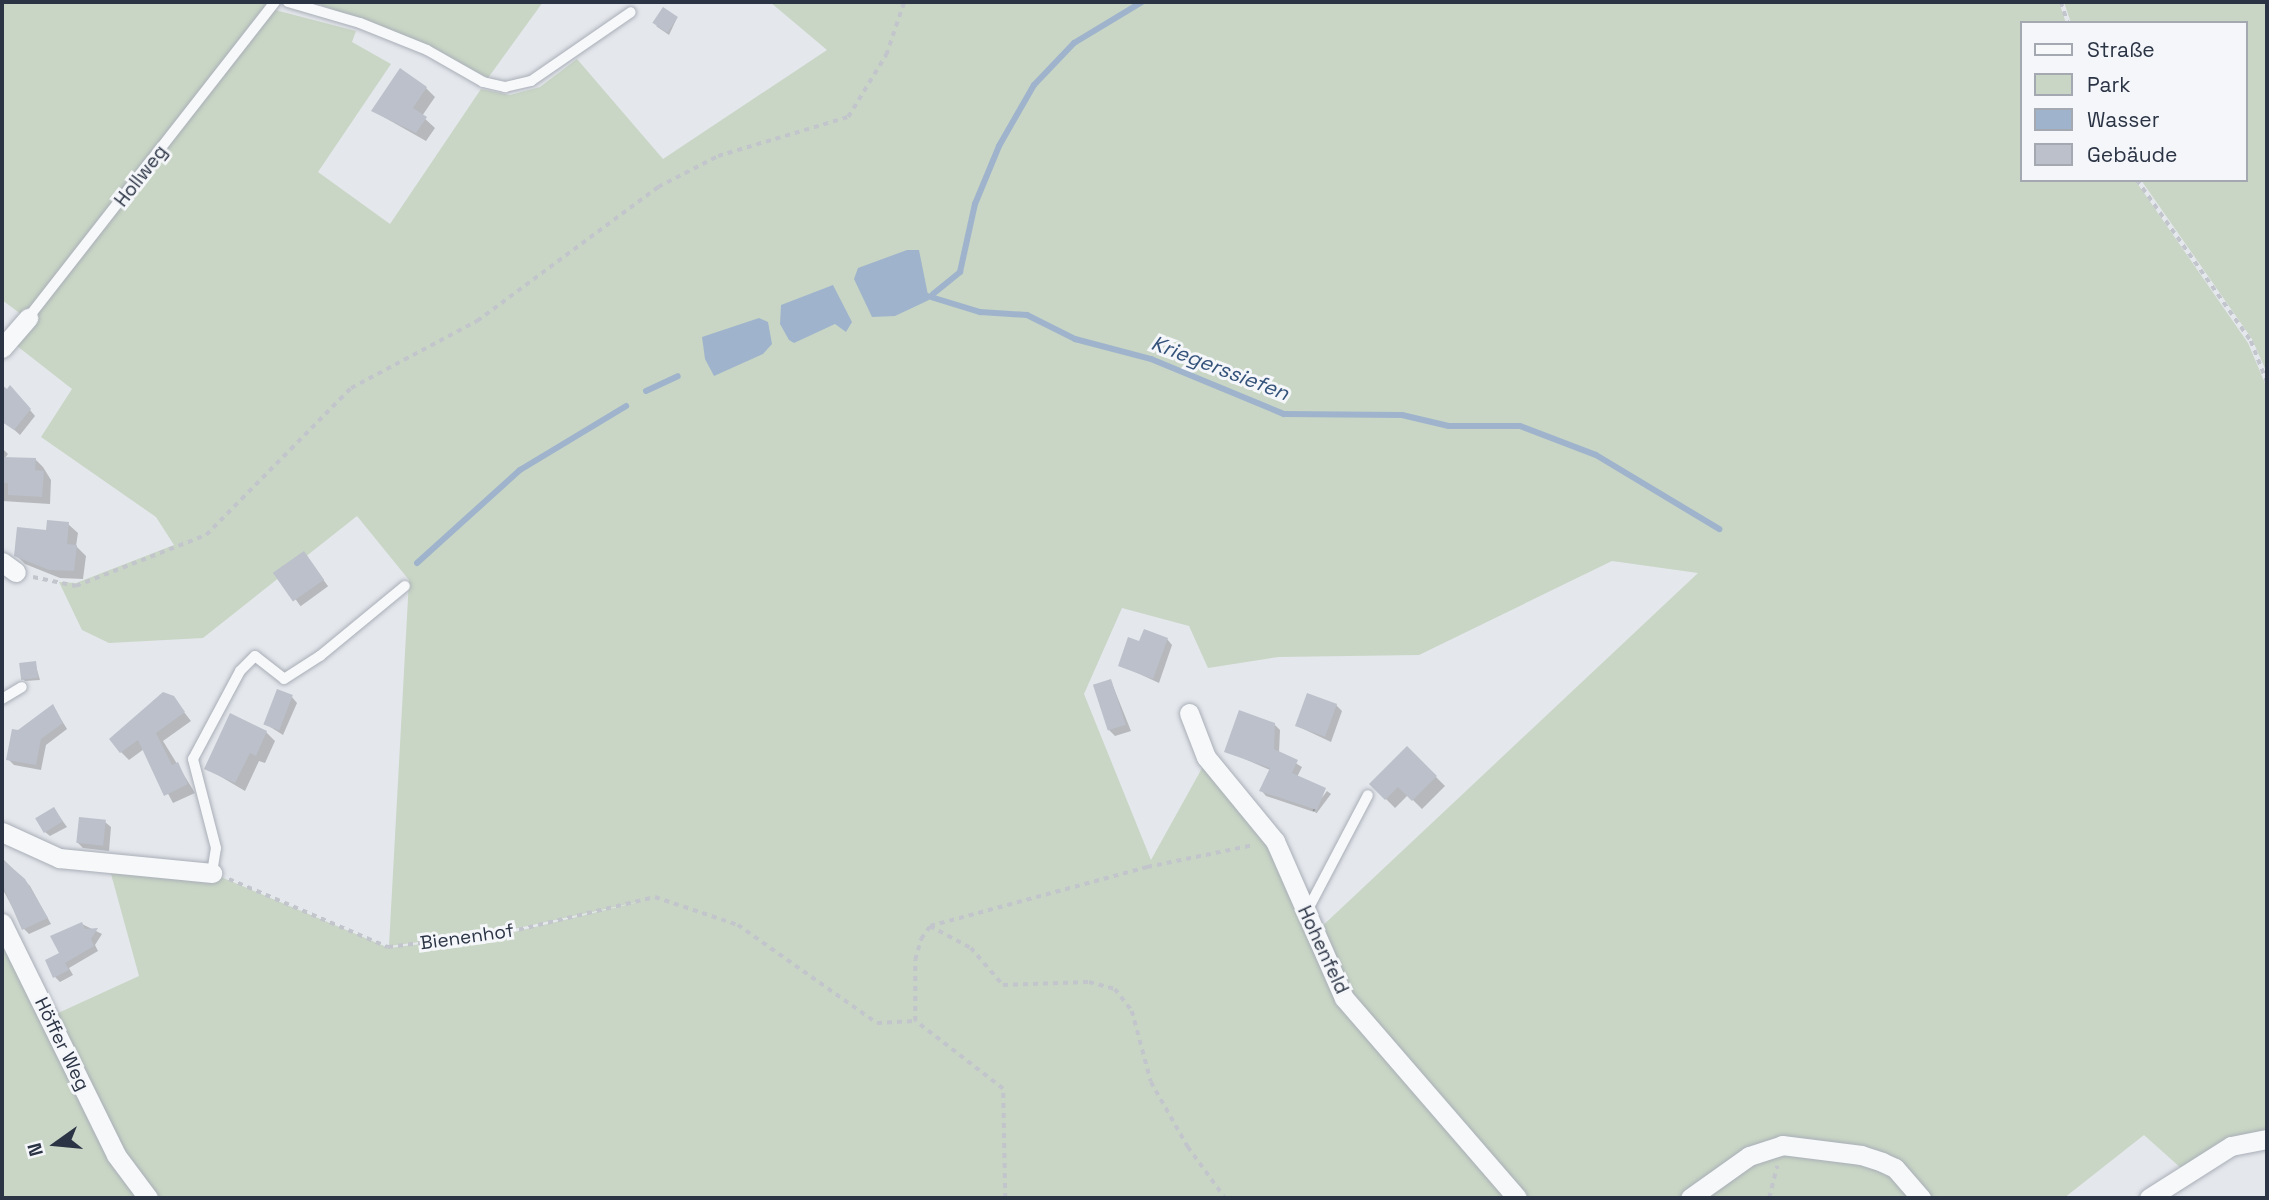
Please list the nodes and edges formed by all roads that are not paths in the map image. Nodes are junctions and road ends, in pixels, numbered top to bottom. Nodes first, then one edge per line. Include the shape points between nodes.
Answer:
1 (275, 2) edge
2 (288, 2) edge
3 (631, 12) dead end
4 (28, 318) joint
5 (2, 348) edge
6 (405, 586) dead end
7 (22, 687) dead end
8 (2, 699) edge
9 (1189, 713) dead end
10 (1368, 795) dead end
11 (2, 832) edge
12 (212, 873) joint
13 (1306, 913) junction
14 (2, 923) edge
15 (2267, 1139) edge
16 (148, 1198) edge
17 (1517, 1198) edge
18 (1690, 1198) edge
19 (1921, 1198) edge
20 (2149, 1198) edge

1 - 4 lane, Hollweg
2 - 3 lane via 360,23 427,50 483,82 505,87 531,81
4 - 5 street, Hollweg
6 - 12 lane via 320,656 284,679 255,656 240,671 193,759 216,848
7 - 8 lane
9 - 13 street, Hohenfeld via 1206,757 1275,841
10 - 13 lane
11 - 12 street via 59,858
13 - 17 street, Hohenfeld via 1345,998
14 - 16 street, Höffer Weg via 116,1155
15 - 20 street via 2231,1146
18 - 19 street via 1749,1156 1782,1145 1882,1162 1895,1168

